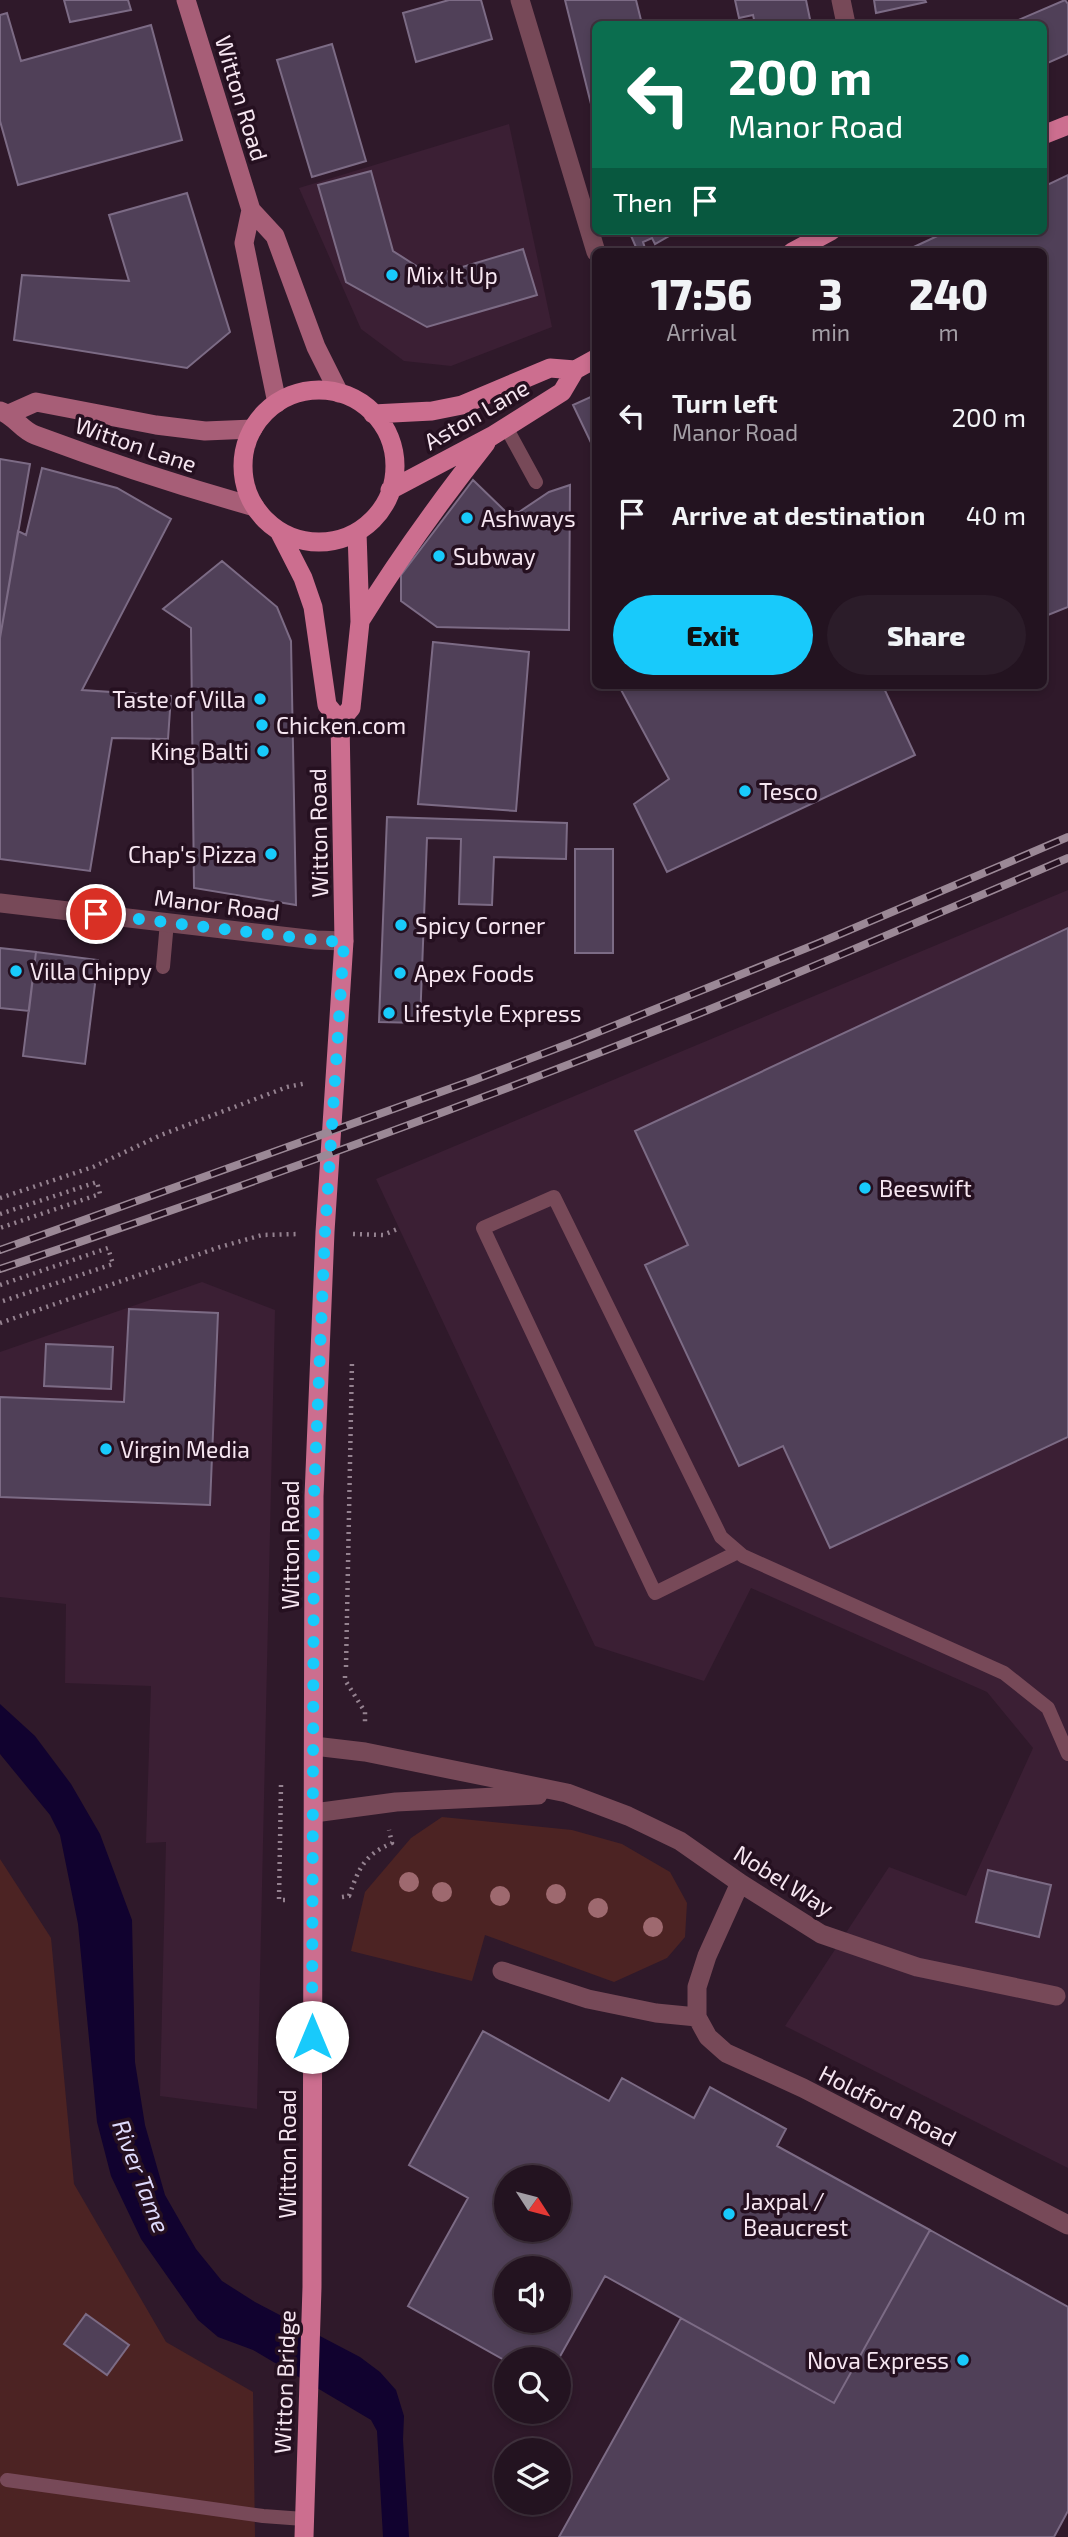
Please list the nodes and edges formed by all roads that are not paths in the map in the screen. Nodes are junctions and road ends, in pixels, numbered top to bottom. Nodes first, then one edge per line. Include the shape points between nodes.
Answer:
1 (187, 0) edge
2 (520, 0) edge
3 (841, 0) edge
4 (845, 21) edge
5 (1068, 125) edge
6 (1047, 133) edge
7 (251, 211) junction
8 (824, 235) edge
9 (595, 248) edge
10 (799, 248) edge
11 (592, 361) edge
12 (575, 370) junction
13 (339, 393) junction
14 (277, 403) junction
15 (5, 412) edge
16 (373, 414) junction
17 (253, 429) junction
18 (499, 432) junction
19 (536, 482) dead end
20 (390, 490) junction
21 (255, 507) junction
22 (279, 531) junction
23 (357, 532) junction
24 (360, 622) junction
25 (340, 721) junction
26 (0, 903) edge
27 (167, 922) junction
28 (344, 942) junction
29 (163, 967) dead end
30 (738, 1552) junction
31 (314, 1746) junction
32 (1068, 1754) edge
33 (567, 1793) junction
34 (314, 1813) junction
35 (740, 1883) junction
36 (502, 1971) dead end
37 (1062, 1998) edge
38 (697, 2017) junction
39 (1068, 2225) edge
40 (312, 2287) joint
41 (7, 2480) dead end
42 (304, 2528) edge

1 - 7 main road, Witton Road
2 - 9 street
3 - 4 street
5 - 6 main road
7 - 13 main road, Witton Road via 275,236 316,347
7 - 14 main road, Witton Road via 244,243
8 - 10 main road
11 - 12 main road, Aston Lane
12 - 16 main road, Aston Lane via 550,368 462,405
12 - 18 main road, Aston Lane via 562,392
13 - 14 main road via 299,393
13 - 16 main road
14 - 17 main road
15 - 17 main road, Witton Lane via 36,402 156,425 205,431
15 - 21 main road, Witton Lane via 30,433
16 - 20 main road via 393,449
17 - 21 main road via 243,474
18 - 19 lane
18 - 20 main road, Aston Lane
18 - 24 main road via 441,499
20 - 23 main road via 377,515
21 - 22 main road
22 - 23 main road via 311,542
22 - 25 main road, Witton Road via 313,607 327,705
23 - 24 main road, Witton Road
24 - 25 main road, Witton Road via 351,708
25 - 28 main road, Witton Road
26 - 27 street, Manor Road
27 - 28 street, Manor Road
27 - 29 lane
28 - 31 main road, Witton Road via 314,1496
30 - 30 lane via 721,1537 554,1197 483,1228 655,1593
30 - 32 lane via 1004,1673 1048,1708
31 - 33 street, Nobel Way
31 - 34 main road, Witton Road
33 - 34 street, Nobel Way via 396,1802
33 - 35 street, Nobel Way via 680,1841
34 - 40 main road, Witton Road
35 - 37 street, Nobel Way via 821,1934 917,1967
35 - 38 street via 697,1987
36 - 38 street via 588,1999
38 - 39 street, Holdford Road via 708,2037 726,2053
40 - 42 main road, Witton Bridge
41 - 42 lane via 263,2516

